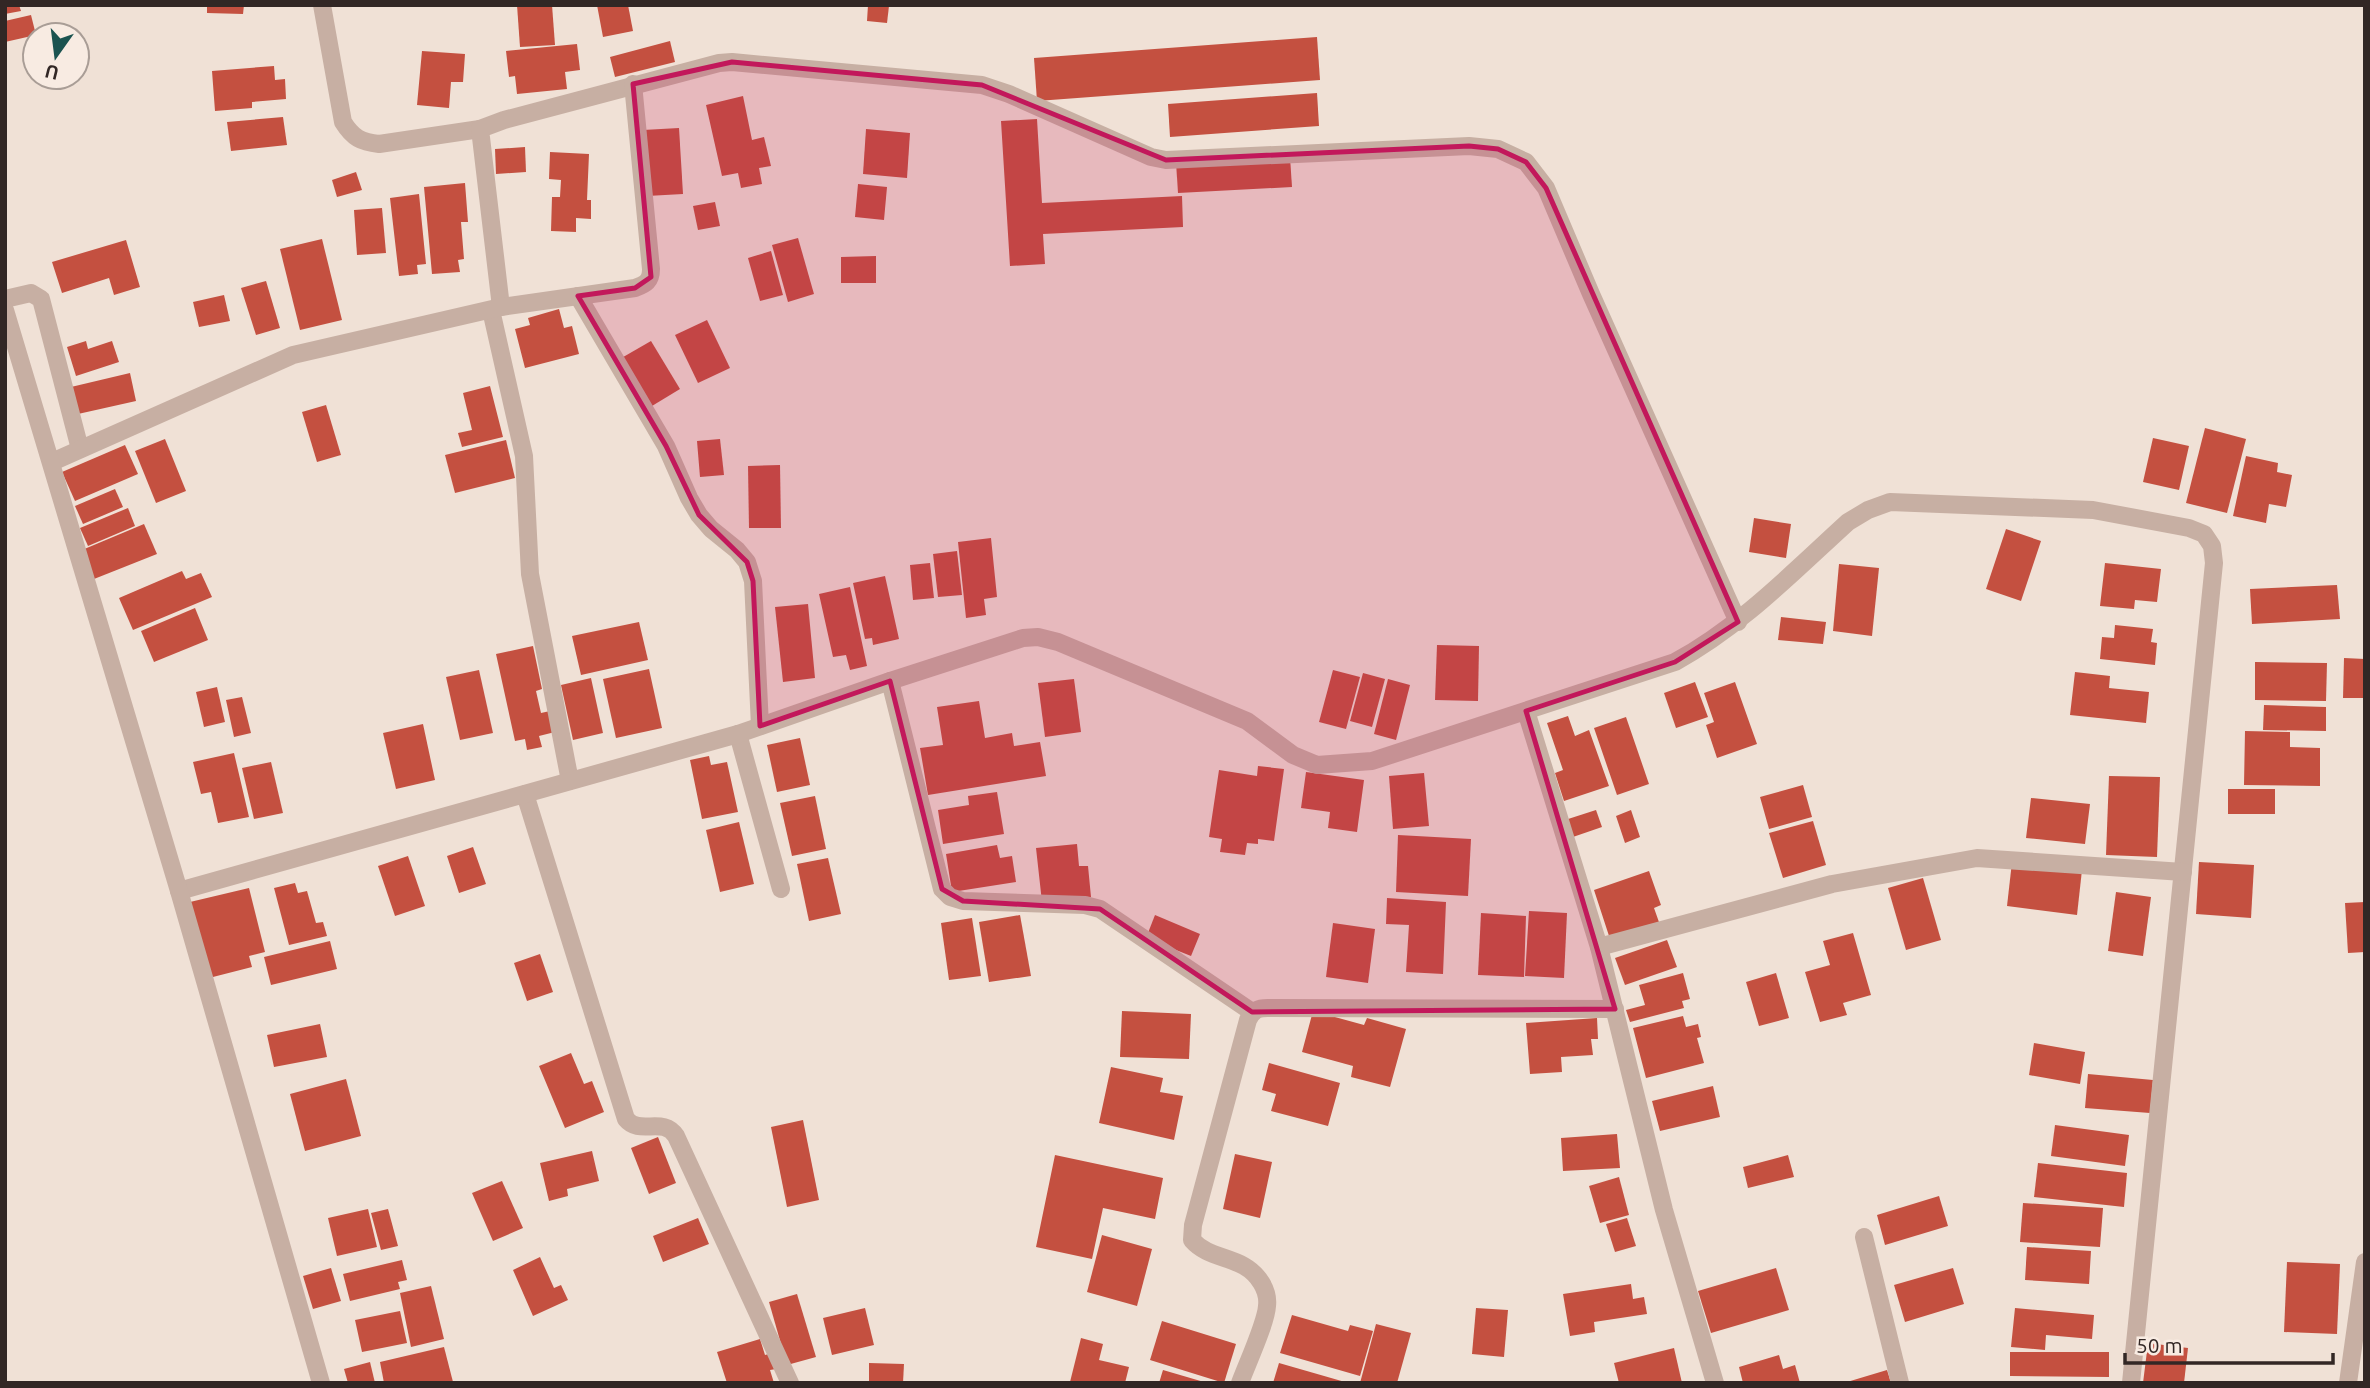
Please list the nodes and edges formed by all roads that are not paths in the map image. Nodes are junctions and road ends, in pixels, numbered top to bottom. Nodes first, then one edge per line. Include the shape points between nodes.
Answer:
1 (322, 5) edge
2 (633, 85) junction
3 (480, 129) junction
4 (578, 296) junction
5 (5, 299) edge
6 (496, 308) junction
7 (5, 310) edge
8 (79, 449) junction
9 (52, 462) junction
10 (1738, 622) junction
11 (890, 681) junction
12 (1526, 710) junction
13 (760, 726) junction
14 (738, 734) junction
15 (570, 781) junction
16 (525, 794) junction
17 (2183, 872) junction
18 (781, 889) dead end
19 (179, 891) junction
20 (1599, 947) junction
21 (1615, 1009) junction
22 (1252, 1012) junction
23 (1864, 1237) dead end
24 (2365, 1262) edge
25 (321, 1383) edge
26 (790, 1383) edge
27 (1240, 1383) edge
28 (1715, 1383) edge
29 (1900, 1383) edge
30 (2131, 1383) edge
31 (2348, 1383) edge

1 - 3 street via 342,122 351,135 379,144
2 - 3 street
2 - 4 street via 651,277 635,288
2 - 10 street via 732,62 982,85 1166,160 1469,146 1498,149 1526,162 1546,188
3 - 6 street
4 - 6 street
4 - 13 street via 666,446 699,515 747,562 753,581
5 - 8 street via 31,293 41,299
6 - 8 street via 293,355
6 - 15 street via 524,456 530,574
7 - 9 street
8 - 9 street
9 - 19 street
10 - 12 street via 1675,662
10 - 17 street via 1848,522 1890,502 2094,510 2204,534 2214,563
11 - 12 street via 1038,637 1247,721 1293,755 1317,765 1372,761
11 - 13 street
11 - 22 street via 942,889 950,897 1100,909
12 - 20 street
13 - 14 street
14 - 15 street
14 - 18 street
15 - 16 street
16 - 19 street
16 - 26 street via 626,1119 638,1128 665,1126 676,1136
17 - 20 street via 1977,858 1832,884
17 - 30 street
19 - 25 street
20 - 21 street
21 - 22 street via 1259,1008
21 - 28 street via 1664,1210
22 - 27 street via 1192,1240 1200,1249 1245,1267 1260,1280 1266,1293 1267,1307
23 - 29 street
24 - 31 street

